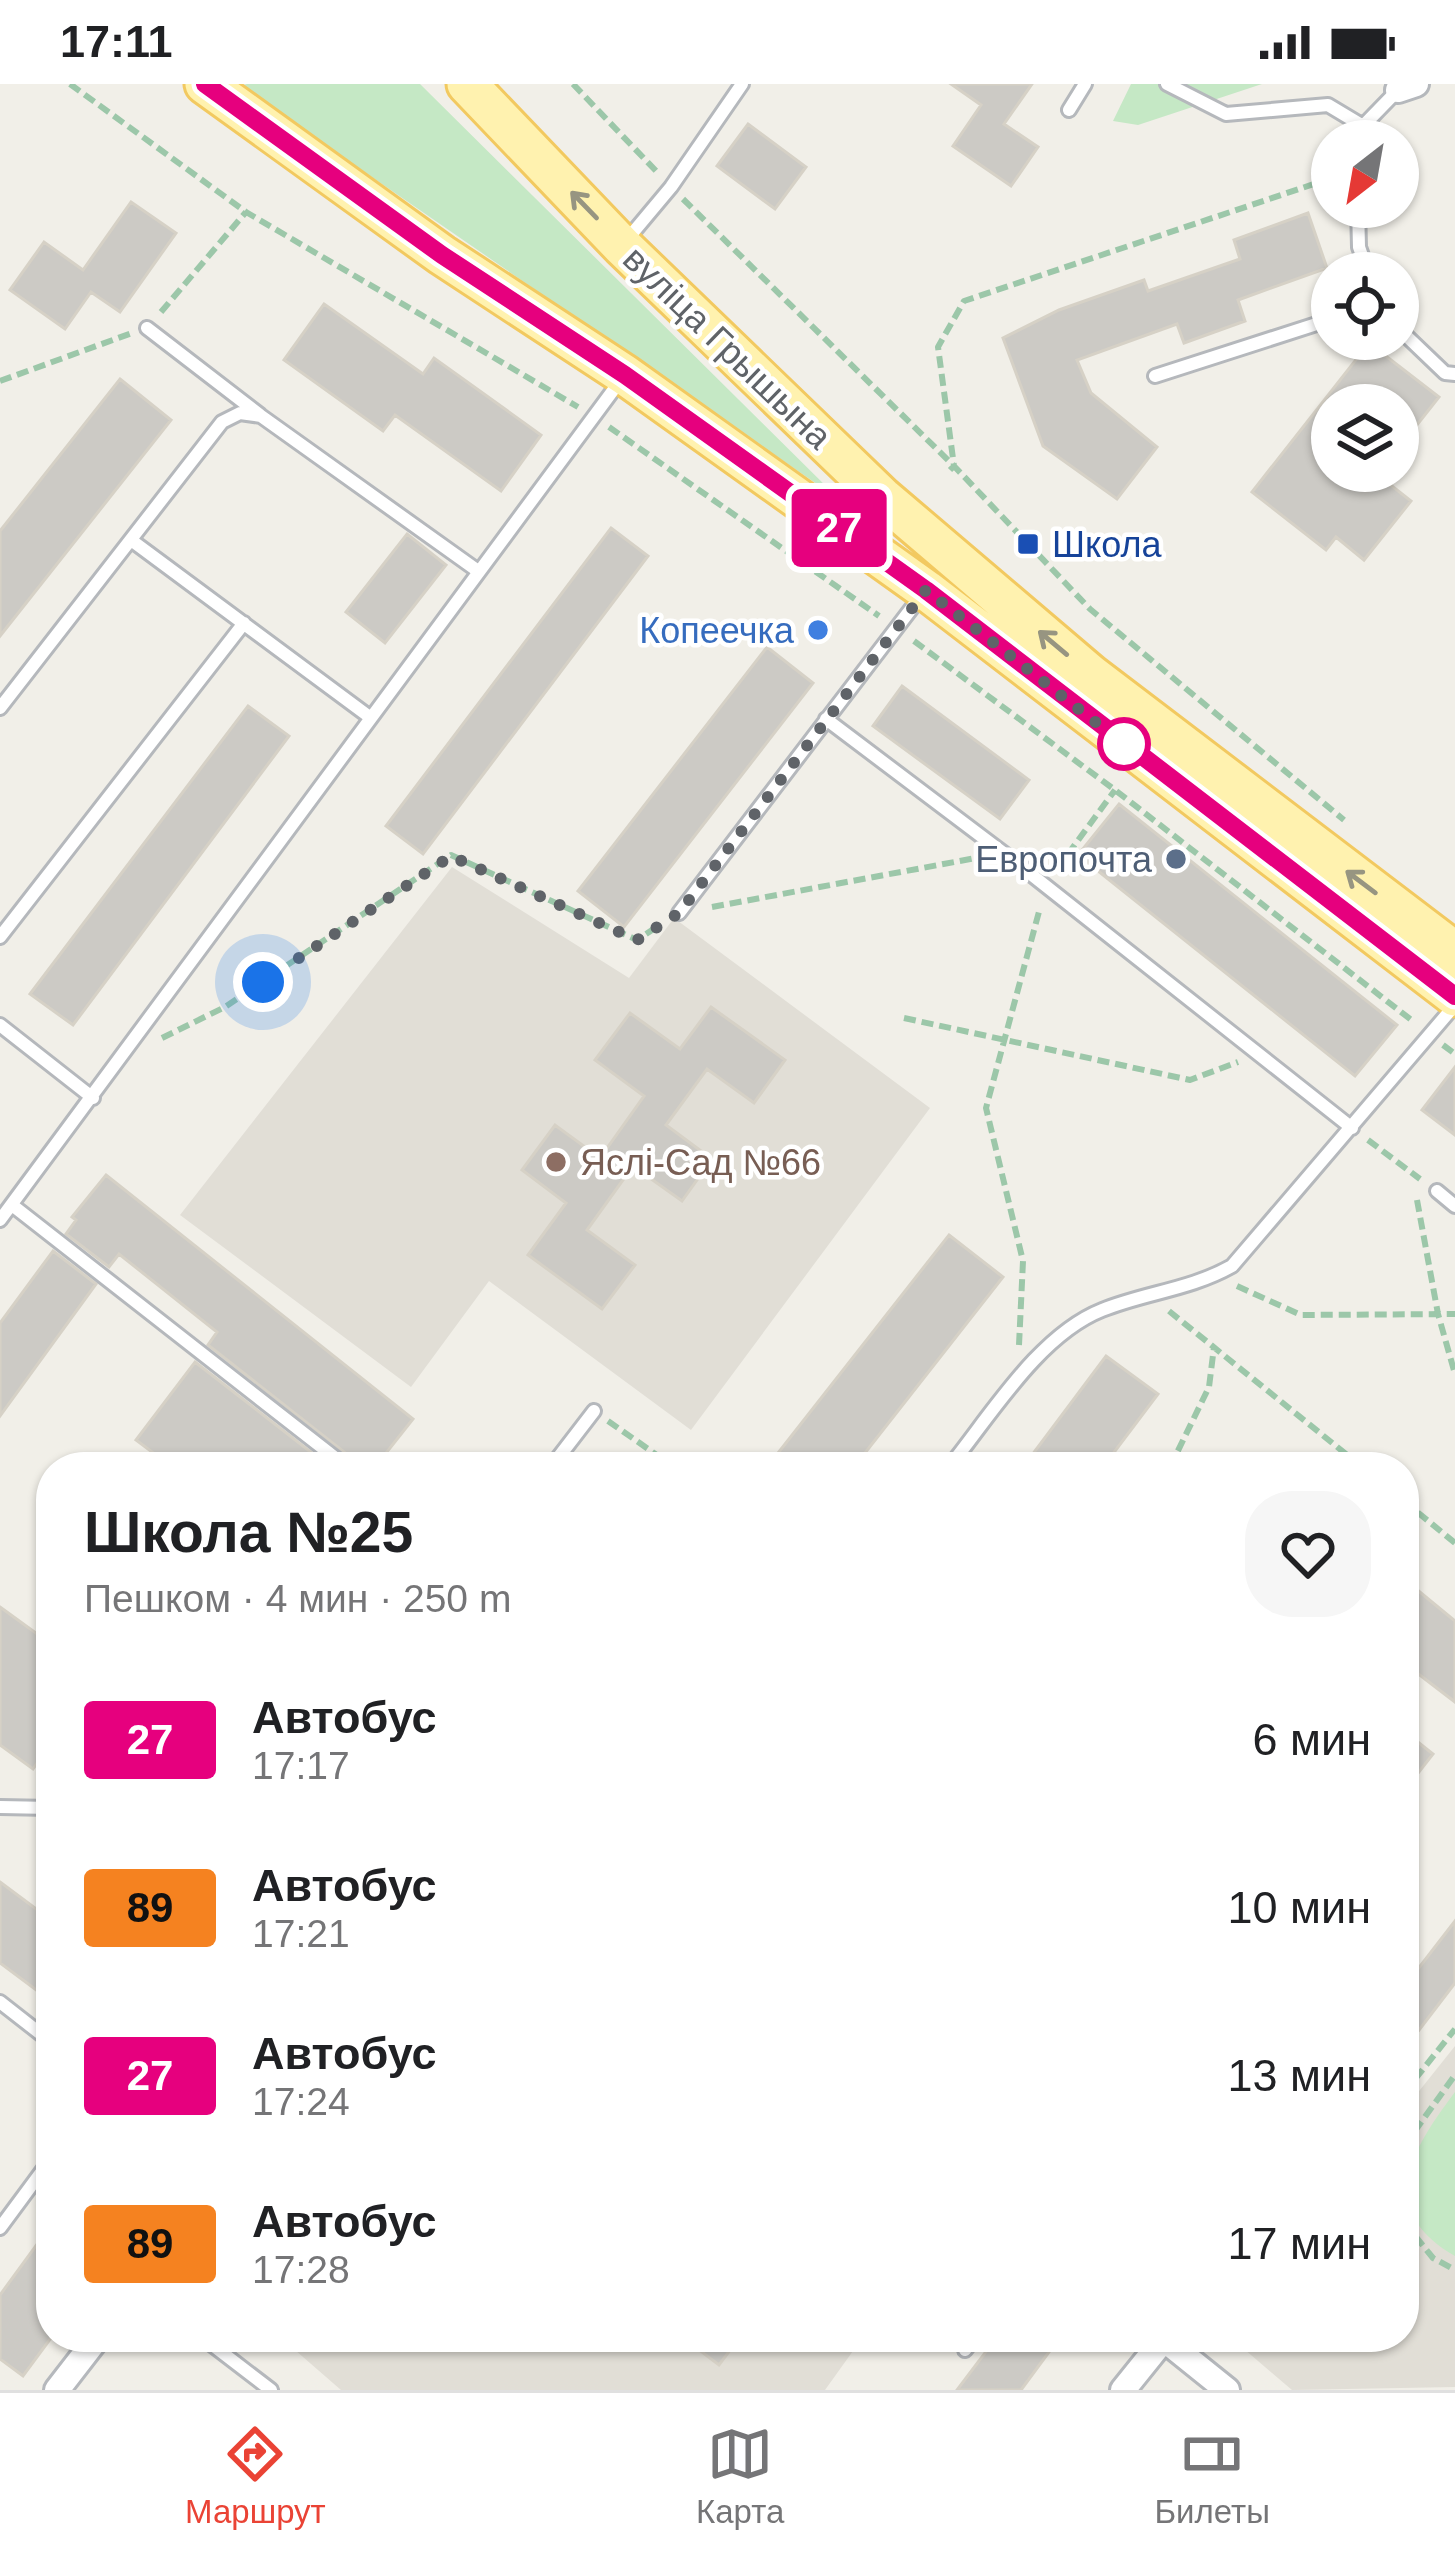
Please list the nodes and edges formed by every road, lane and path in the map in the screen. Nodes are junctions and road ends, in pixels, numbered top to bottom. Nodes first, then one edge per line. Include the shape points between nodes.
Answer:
1 (70, 84) edge
2 (205, 84) edge
3 (466, 84) edge
4 (573, 84) edge
5 (742, 84) edge
6 (1084, 84) edge
7 (1167, 84) edge
8 (1407, 87) edge
9 (1069, 110) dead end
10 (1346, 120) edge
11 (1375, 120) edge
12 (1311, 185) edge
13 (671, 187) junction
14 (622, 245) junction
15 (1311, 326) edge
16 (147, 328) dead end
17 (1419, 348) edge
18 (1455, 374) edge
19 (625, 375) junction
20 (1155, 376) dead end
21 (261, 416) junction
22 (593, 416) junction
23 (952, 468) junction
24 (131, 539) junction
25 (953, 558) junction
26 (478, 571) junction
27 (926, 590) junction
28 (244, 623) junction
29 (896, 628) junction
30 (0, 708) edge
31 (370, 718) junction
32 (826, 719) junction
33 (1115, 790) junction
34 (1354, 828) dead end
35 (1004, 853) junction
36 (1046, 886) junction
37 (679, 913) junction
38 (0, 937) edge
39 (1455, 952) edge
40 (1455, 996) edge
41 (1455, 1005) edge
42 (904, 1018) dead end
43 (0, 1025) edge
44 (1432, 1037) junction
45 (1005, 1040) junction
46 (1258, 1054) junction
47 (1455, 1054) edge
48 (122, 1058) junction
49 (93, 1098) junction
50 (1352, 1128) junction
51 (1412, 1173) junction
52 (1437, 1192) joint
53 (11, 1205) junction
54 (1455, 1205) edge
55 (0, 1220) edge
56 (1215, 1276) junction
57 (1149, 1295) junction
58 (1438, 1314) junction
59 (1455, 1314) edge
60 (1214, 1347) junction
61 (1455, 1374) edge
62 (1018, 1383) junction
63 (594, 1411) joint
64 (327, 1452) edge
65 (562, 1452) edge
66 (653, 1452) edge
67 (961, 1452) edge
68 (1177, 1452) edge
69 (1344, 1452) edge
70 (1419, 1513) edge
71 (1455, 1543) edge
72 (0, 1807) edge
73 (36, 1808) edge
74 (0, 2002) edge
75 (1455, 2029) edge
76 (36, 2030) edge
77 (1419, 2074) edge
78 (1455, 2075) edge
79 (1419, 2125) edge
80 (36, 2179) edge
81 (0, 2228) edge
82 (1419, 2241) edge
83 (1455, 2270) edge
84 (86, 2352) edge
85 (222, 2352) edge
86 (1152, 2352) edge
87 (1180, 2352) edge
88 (57, 2390) edge
89 (271, 2390) edge
90 (1124, 2390) edge
91 (1227, 2390) edge

1 - 22 path via 246,212
2 - 19 main road, вуліца Грышына
14 -> 3 main road, вуліца Грышына
4 - 13 path
5 - 13 lane
6 - 9 lane
7 - 10 lane via 1226,114 1328,105
8 - 11 lane
12 - 23 path via 964,301 938,347
13 - 14 lane
13 - 23 path
14 - 25 main road, вуліца Грышына
15 - 20 lane
16 - 21 lane
17 - 18 lane
19 - 22 lane
19 - 27 main road, вуліца Грышына
21 - 24 lane via 240,413 222,422
21 - 26 lane
22 - 26 lane
22 - 29 path
23 - 34 path via 1090,609
24 - 28 lane
24 - 30 lane
25 - 27 lane
39 -> 25 main road, вуліца Грышына via 1091,675
26 - 31 lane
27 - 29 lane
27 - 40 main road, вуліца Грышына
28 - 31 lane
28 - 38 lane
29 - 32 lane
29 - 33 path
31 - 48 lane
32 - 35 lane
32 - 37 lane
33 - 36 path
33 - 44 path
35 - 36 lane
35 - 37 path
36 - 45 path
36 - 46 lane
37 - 48 path via 637,940 451,856 225,1007
41 - 44 lane
42 - 45 path
43 - 49 lane
44 - 47 path
44 - 50 lane
45 - 46 path via 1190,1080
45 - 62 path via 986,1108 1023,1261
46 - 50 lane
48 - 49 lane
49 - 53 lane
50 - 51 path
50 - 56 lane
51 - 52 path
51 - 58 path
52 - 54 lane
53 - 55 lane
53 - 64 lane
56 - 57 lane
56 - 58 path via 1301,1315
57 - 60 path
57 - 62 lane via 1056,1336
58 - 59 path
58 - 61 path
60 - 68 path via 1209,1387
60 - 69 path
62 - 67 lane
63 - 65 lane
63 - 66 path
70 - 71 path
72 - 73 lane
74 - 76 lane
75 - 77 path
78 - 79 path
80 - 81 lane
82 - 83 path
84 - 88 street
85 - 89 lane
86 - 90 street
87 - 91 street

